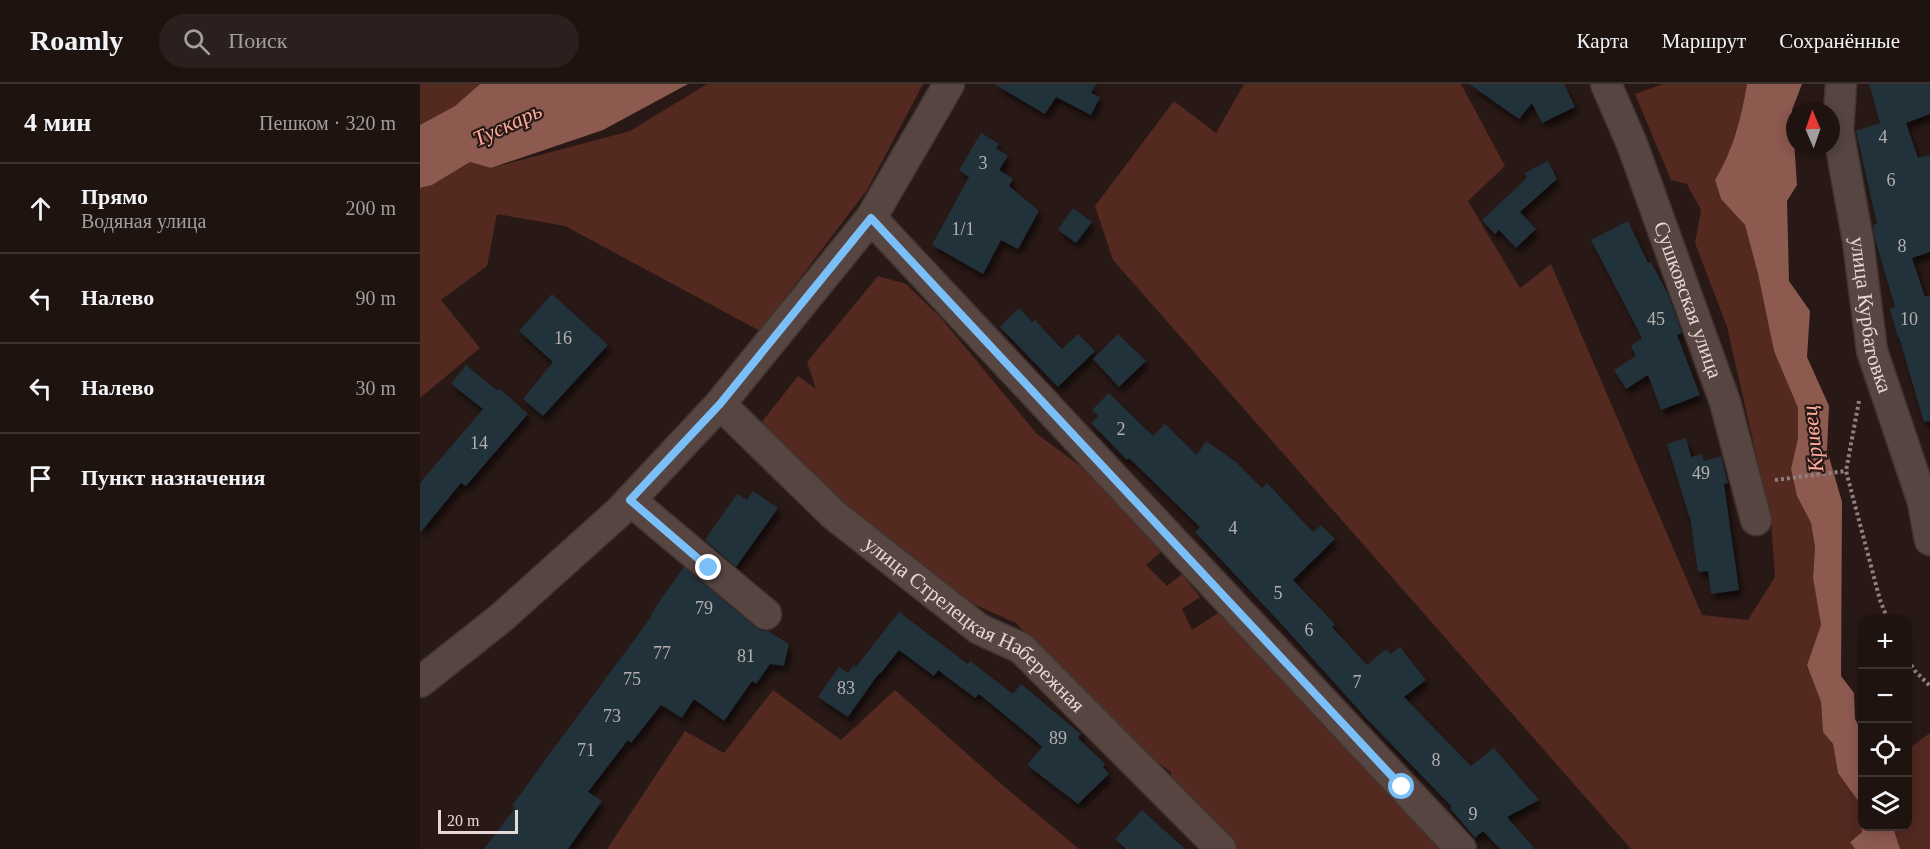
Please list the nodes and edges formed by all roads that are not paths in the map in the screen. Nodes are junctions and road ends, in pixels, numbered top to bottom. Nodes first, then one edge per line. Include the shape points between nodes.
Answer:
1 (949, 84) edge
2 (1606, 84) edge
3 (1841, 84) edge
4 (871, 218) junction
5 (720, 404) junction
6 (630, 500) junction
7 (1756, 520) dead end
8 (1930, 540) edge
9 (766, 614) dead end
10 (420, 682) edge
11 (1221, 849) edge
12 (1461, 849) edge

1 - 4 street
2 - 7 street, Сушковская улица via 1632,144 1725,402
3 - 8 street, улица Курбатовка via 1839,130 1872,351 1923,502
4 - 5 street
4 - 12 street
5 - 6 street
5 - 11 street, улица Стрелецкая Набережная via 834,515 979,629 1021,648
6 - 9 street
6 - 10 street via 501,618

